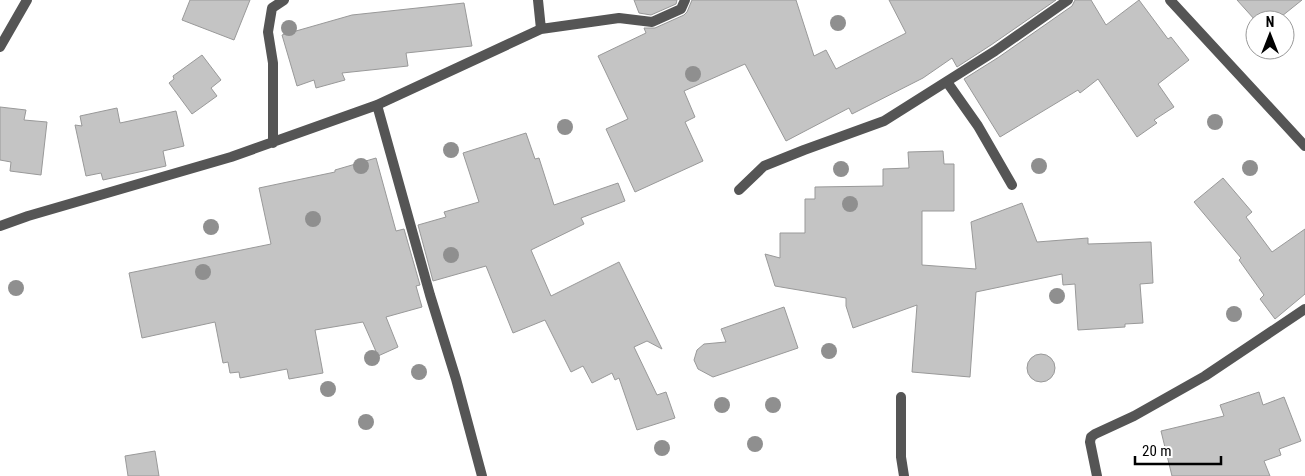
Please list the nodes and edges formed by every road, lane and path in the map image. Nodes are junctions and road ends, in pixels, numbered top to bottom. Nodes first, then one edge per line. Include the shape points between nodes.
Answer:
1 (27, 0) edge
2 (284, 0) edge
3 (538, 0) edge
4 (685, 0) edge
5 (1068, 0) edge
6 (1170, 0) edge
7 (541, 29) junction
8 (0, 47) edge
9 (947, 82) junction
10 (377, 105) junction
11 (273, 142) junction
12 (1305, 146) edge
13 (1012, 185) dead end
14 (739, 190) dead end
15 (0, 226) edge
16 (1305, 309) edge
17 (901, 397) dead end
18 (482, 476) edge
19 (904, 476) edge
20 (1097, 476) edge

1 - 8 street
2 - 11 street via 272,8 268,32 273,63
3 - 7 street
4 - 7 street via 681,9 652,22 619,18
5 - 9 street
6 - 12 street
7 - 10 street
9 - 13 street via 978,126
9 - 14 street via 884,120 764,166
10 - 11 street
10 - 18 street
11 - 15 street
16 - 20 street via 1205,376 1095,434 1090,442
17 - 19 street

